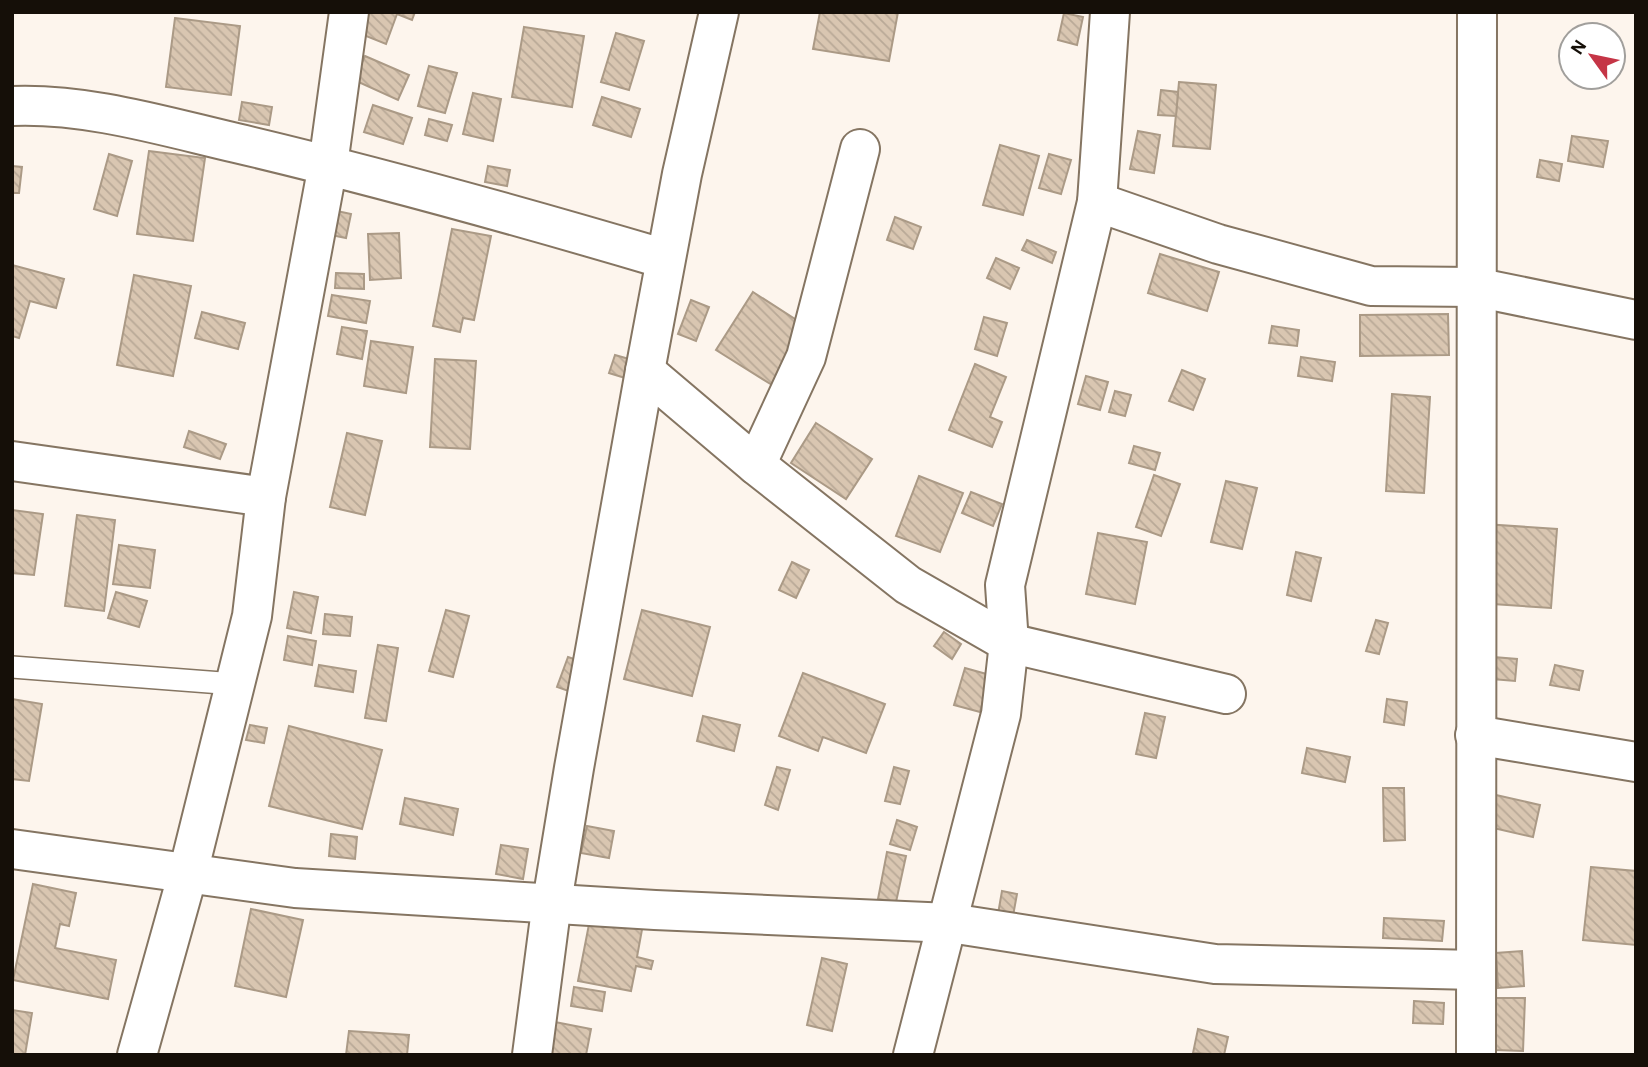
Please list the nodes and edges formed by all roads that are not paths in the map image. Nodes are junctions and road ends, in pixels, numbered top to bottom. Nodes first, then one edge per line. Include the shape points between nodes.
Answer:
1 (349, 12) edge
2 (719, 12) edge
3 (1110, 12) edge
4 (1477, 12) edge
5 (12, 106) edge
6 (860, 149) dead end
7 (328, 165) junction
8 (1097, 202) junction
9 (665, 259) junction
10 (1475, 287) junction
11 (1636, 320) edge
12 (645, 371) junction
13 (12, 461) edge
14 (756, 466) junction
15 (265, 497) junction
16 (1009, 643) junction
17 (12, 667) edge
18 (235, 684) junction
19 (1226, 694) dead end
20 (1475, 735) junction
21 (1636, 762) edge
22 (12, 849) edge
23 (188, 873) junction
24 (552, 902) junction
25 (950, 923) junction
26 (1476, 970) junction
27 (137, 1055) edge
28 (532, 1055) edge
29 (914, 1055) edge
30 (1476, 1055) edge

1 - 7 street
2 - 9 street
3 - 8 street
4 - 10 street
5 - 7 street via 47,104
6 - 14 street via 806,357
7 - 9 street
7 - 15 street
8 - 10 street via 1218,244 1371,286
8 - 16 street via 1006,585
9 - 12 street
10 - 11 street
10 - 20 street
12 - 14 street
12 - 24 street
13 - 15 street
14 - 16 street via 908,585
15 - 18 street via 252,616
16 - 19 street
16 - 25 street via 1001,714
17 - 18 lane
18 - 23 street
20 - 21 street
20 - 26 street
22 - 23 street
23 - 24 street via 295,888
23 - 27 street
24 - 25 street
24 - 28 street
25 - 26 street via 1214,964
25 - 29 street
26 - 30 street

